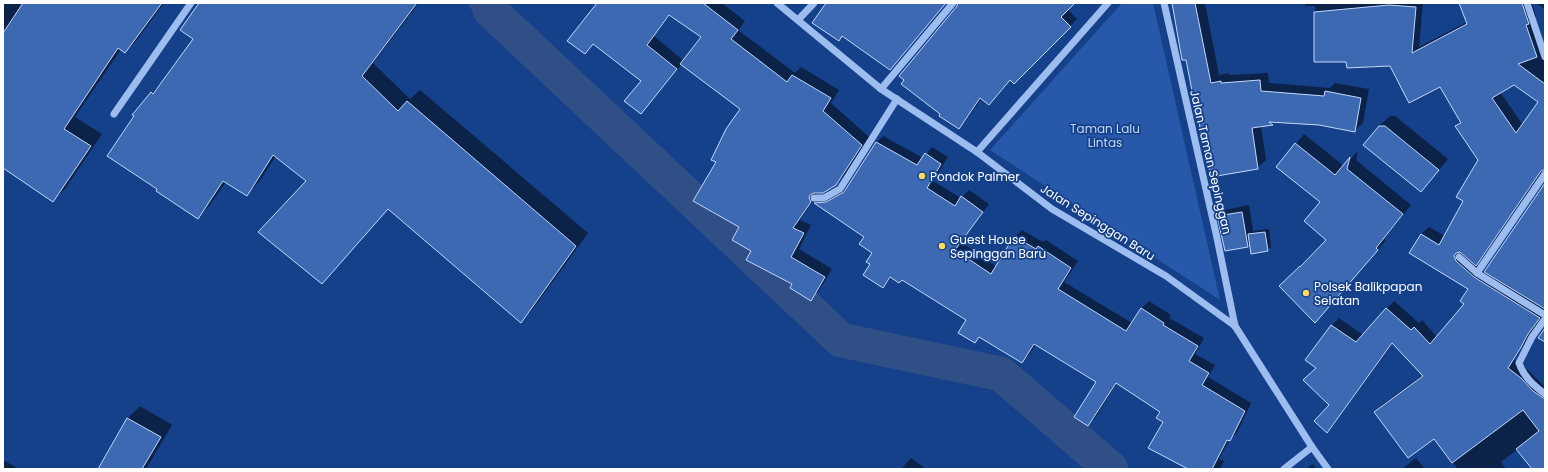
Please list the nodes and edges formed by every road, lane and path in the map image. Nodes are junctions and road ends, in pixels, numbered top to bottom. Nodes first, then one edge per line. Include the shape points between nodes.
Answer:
1 (191, 3) edge
2 (777, 3) edge
3 (814, 3) edge
4 (953, 3) edge
5 (1108, 3) edge
6 (1164, 3) edge
7 (1527, 3) edge
8 (798, 20) junction
9 (1545, 56) edge
10 (881, 89) junction
11 (897, 99) junction
12 (114, 114) dead end
13 (976, 152) junction
14 (1545, 174) edge
15 (814, 198) dead end
16 (1459, 257) dead end
17 (1477, 273) junction
18 (1545, 315) edge
19 (1545, 320) edge
20 (1235, 326) junction
21 (1545, 394) edge
22 (1312, 447) junction
23 (1284, 469) edge
24 (1328, 469) edge

1 - 12 street
2 - 8 street, Jalan Sepinggan Baru
3 - 8 street
4 - 10 street
5 - 13 street
6 - 20 street, Jalan Taman Sepinggan
7 - 9 street
8 - 10 street, Jalan Sepinggan Baru
10 - 11 street, Jalan Sepinggan Baru
11 - 13 street, Jalan Sepinggan Baru
11 - 15 street via 840,189 824,198
13 - 20 street, Jalan Sepinggan Baru via 1052,209 1166,276
14 - 17 street
16 - 17 street
17 - 18 street
19 - 21 street via 1532,337 1519,363 1522,373 1530,383
20 - 22 street, Jalan Sepinggan Baru
22 - 23 street
22 - 24 street, Jalan Sepinggan Baru

